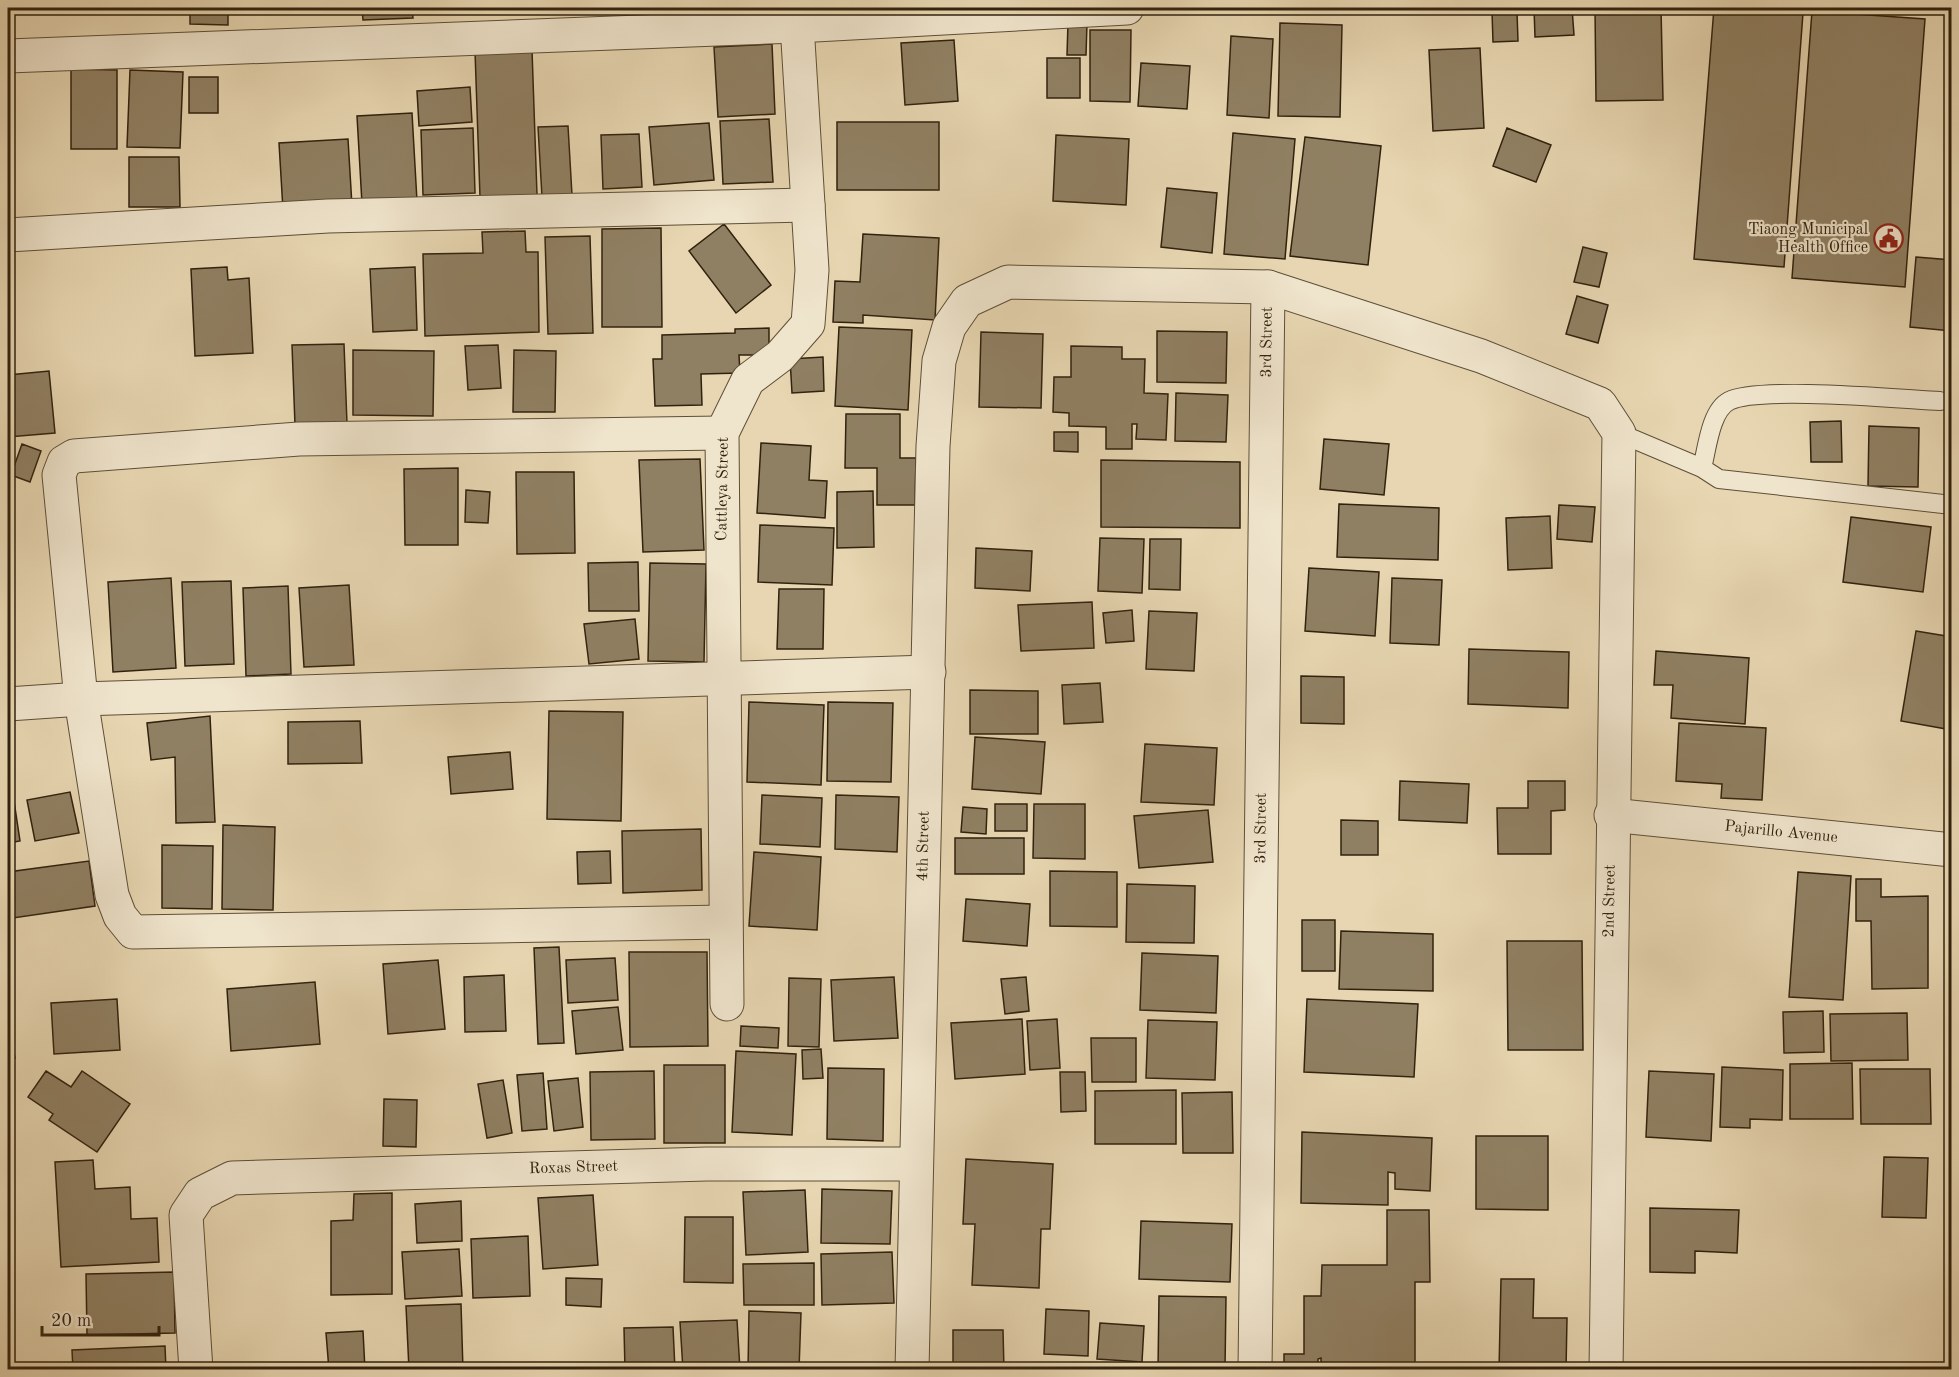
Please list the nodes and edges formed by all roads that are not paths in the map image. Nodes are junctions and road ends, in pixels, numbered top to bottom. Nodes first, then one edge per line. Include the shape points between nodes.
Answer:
1 (1127, 8) edge
2 (797, 17) edge
3 (8, 56) edge
4 (808, 205) junction
5 (8, 235) edge
6 (1268, 287) junction
7 (1940, 401) dead end
8 (722, 433) junction
9 (1618, 433) junction
10 (1702, 468) junction
11 (1952, 505) edge
12 (929, 672) junction
13 (723, 680) junction
14 (81, 699) junction
15 (8, 704) edge
16 (1611, 814) junction
17 (1952, 850) edge
18 (726, 922) junction
19 (727, 1004) dead end
20 (916, 1164) junction
21 (196, 1370) edge
22 (912, 1370) edge
23 (1255, 1370) edge
24 (1606, 1370) edge

1 - 2 street
2 - 3 street
2 - 4 street, Cattleya Street
4 - 5 street via 328,216
4 - 8 street, Cattleya Street via 812,270 808,324 780,356 748,380
6 - 9 street, 4th Street via 1481,356 1600,404
6 - 12 street, 4th Street via 1008,282 967,301 950,327 939,361 933,446
6 - 23 street, 3rd Street
7 - 10 lane via 1761,394 1729,402 1717,414
8 - 13 street, Cattleya Street
8 - 14 street via 299,439 74,456 64,462 59,475
9 - 10 lane
9 - 16 street, 2nd Street
10 - 11 lane via 1719,479
12 - 13 street
12 - 20 street, 4th Street
13 - 14 street
13 - 18 street, Cattleya Street
14 - 15 street
14 - 18 street via 112,895 120,916 133,932
16 - 17 street, Pajarillo Avenue
16 - 24 street, 2nd Street
18 - 19 street, Cattleya Street
20 - 21 street, Roxas Street via 708,1164 231,1178 200,1194 186,1215
20 - 22 street, 4th Street

